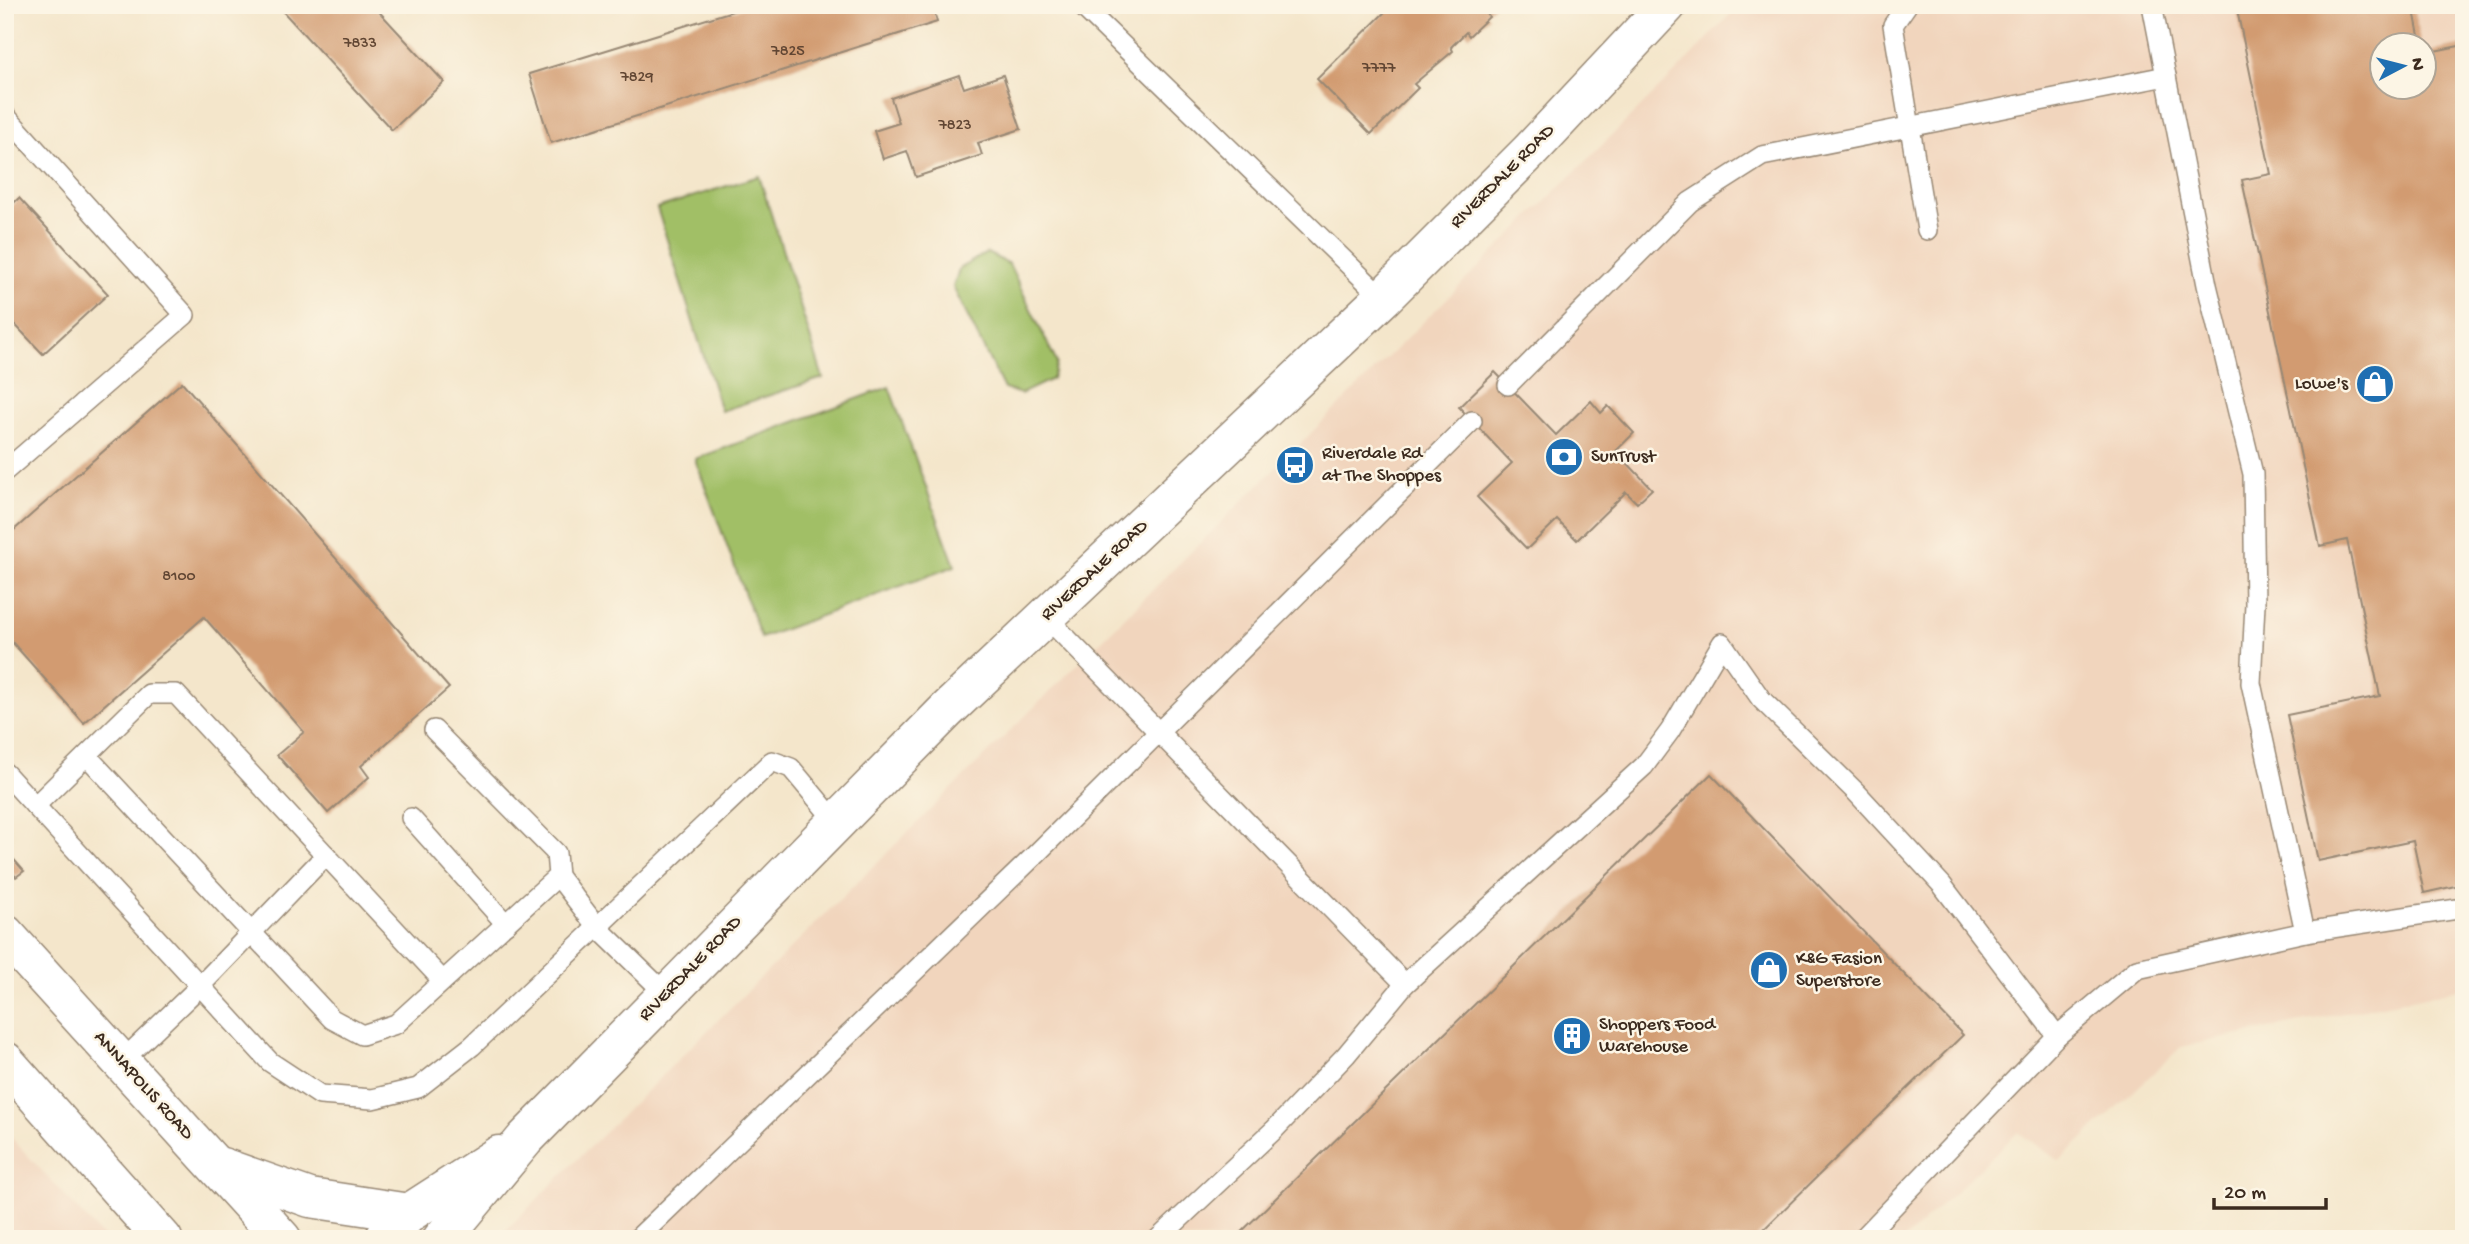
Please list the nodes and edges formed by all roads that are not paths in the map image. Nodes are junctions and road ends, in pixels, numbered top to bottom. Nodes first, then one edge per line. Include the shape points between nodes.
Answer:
1 (1081, 5) edge
2 (1667, 5) edge
3 (1907, 5) edge
4 (2152, 5) edge
5 (2166, 76) junction
6 (5, 116) edge
7 (1910, 127) junction
8 (1927, 230) dead end
9 (1383, 298) junction
10 (1508, 385) dead end
11 (1472, 421) dead end
12 (5, 471) edge
13 (1046, 617) junction
14 (434, 730) dead end
15 (1158, 733) junction
16 (87, 756) junction
17 (5, 773) edge
18 (35, 806) junction
19 (411, 818) dead end
20 (836, 821) junction
21 (326, 855) junction
22 (558, 876) junction
23 (2464, 908) edge
24 (506, 924) junction
25 (597, 927) junction
26 (2305, 932) junction
27 (252, 933) junction
28 (5, 934) edge
29 (442, 980) junction
30 (1405, 984) junction
31 (200, 986) junction
32 (666, 994) junction
33 (2057, 1036) junction
34 (5, 1061) edge
35 (121, 1062) junction
36 (525, 1139) junction
37 (214, 1164) junction
38 (397, 1226) edge
39 (448, 1235) edge
40 (163, 1239) edge
41 (282, 1239) edge
42 (637, 1239) edge
43 (1158, 1239) edge
44 (1862, 1239) edge

1 - 9 lane
2 - 9 main road, RIVERDALE ROAD
3 - 7 lane via 1893,25
4 - 5 lane
5 - 7 lane
5 - 26 lane via 2207,285 2253,474 2251,683
6 - 12 lane via 185,315
7 - 8 lane
7 - 10 lane via 1762,156 1690,202
9 - 13 main road, RIVERDALE ROAD
11 - 15 lane
13 - 15 lane
13 - 20 main road, RIVERDALE ROAD
14 - 22 lane via 555,853
15 - 30 lane
15 - 42 lane
16 - 18 lane
16 - 21 lane via 149,694 176,694
16 - 27 lane
17 - 18 lane
18 - 31 lane
19 - 24 lane
20 - 25 lane via 791,768 772,761
20 - 32 main road, RIVERDALE ROAD
21 - 27 lane
21 - 29 lane
22 - 24 lane
22 - 25 lane
23 - 26 lane
24 - 29 lane
25 - 31 lane via 472,1046 418,1088 372,1099 320,1095 270,1062
25 - 32 lane
26 - 33 lane via 2137,969
27 - 29 lane via 332,1018 362,1035 396,1024
27 - 31 lane
28 - 35 main road, ANNAPOLIS ROAD
30 - 33 lane via 1644,766 1722,643 1761,699 1942,885
30 - 43 lane via 1346,1055 1274,1130
31 - 35 lane
32 - 36 main road, RIVERDALE ROAD
33 - 44 lane
34 - 40 main road
35 - 37 main road, ANNAPOLIS ROAD
36 - 38 main road, RIVERDALE ROAD
36 - 39 main road, RIVERDALE ROAD
37 - 38 main road
37 - 41 main road, ANNAPOLIS ROAD

